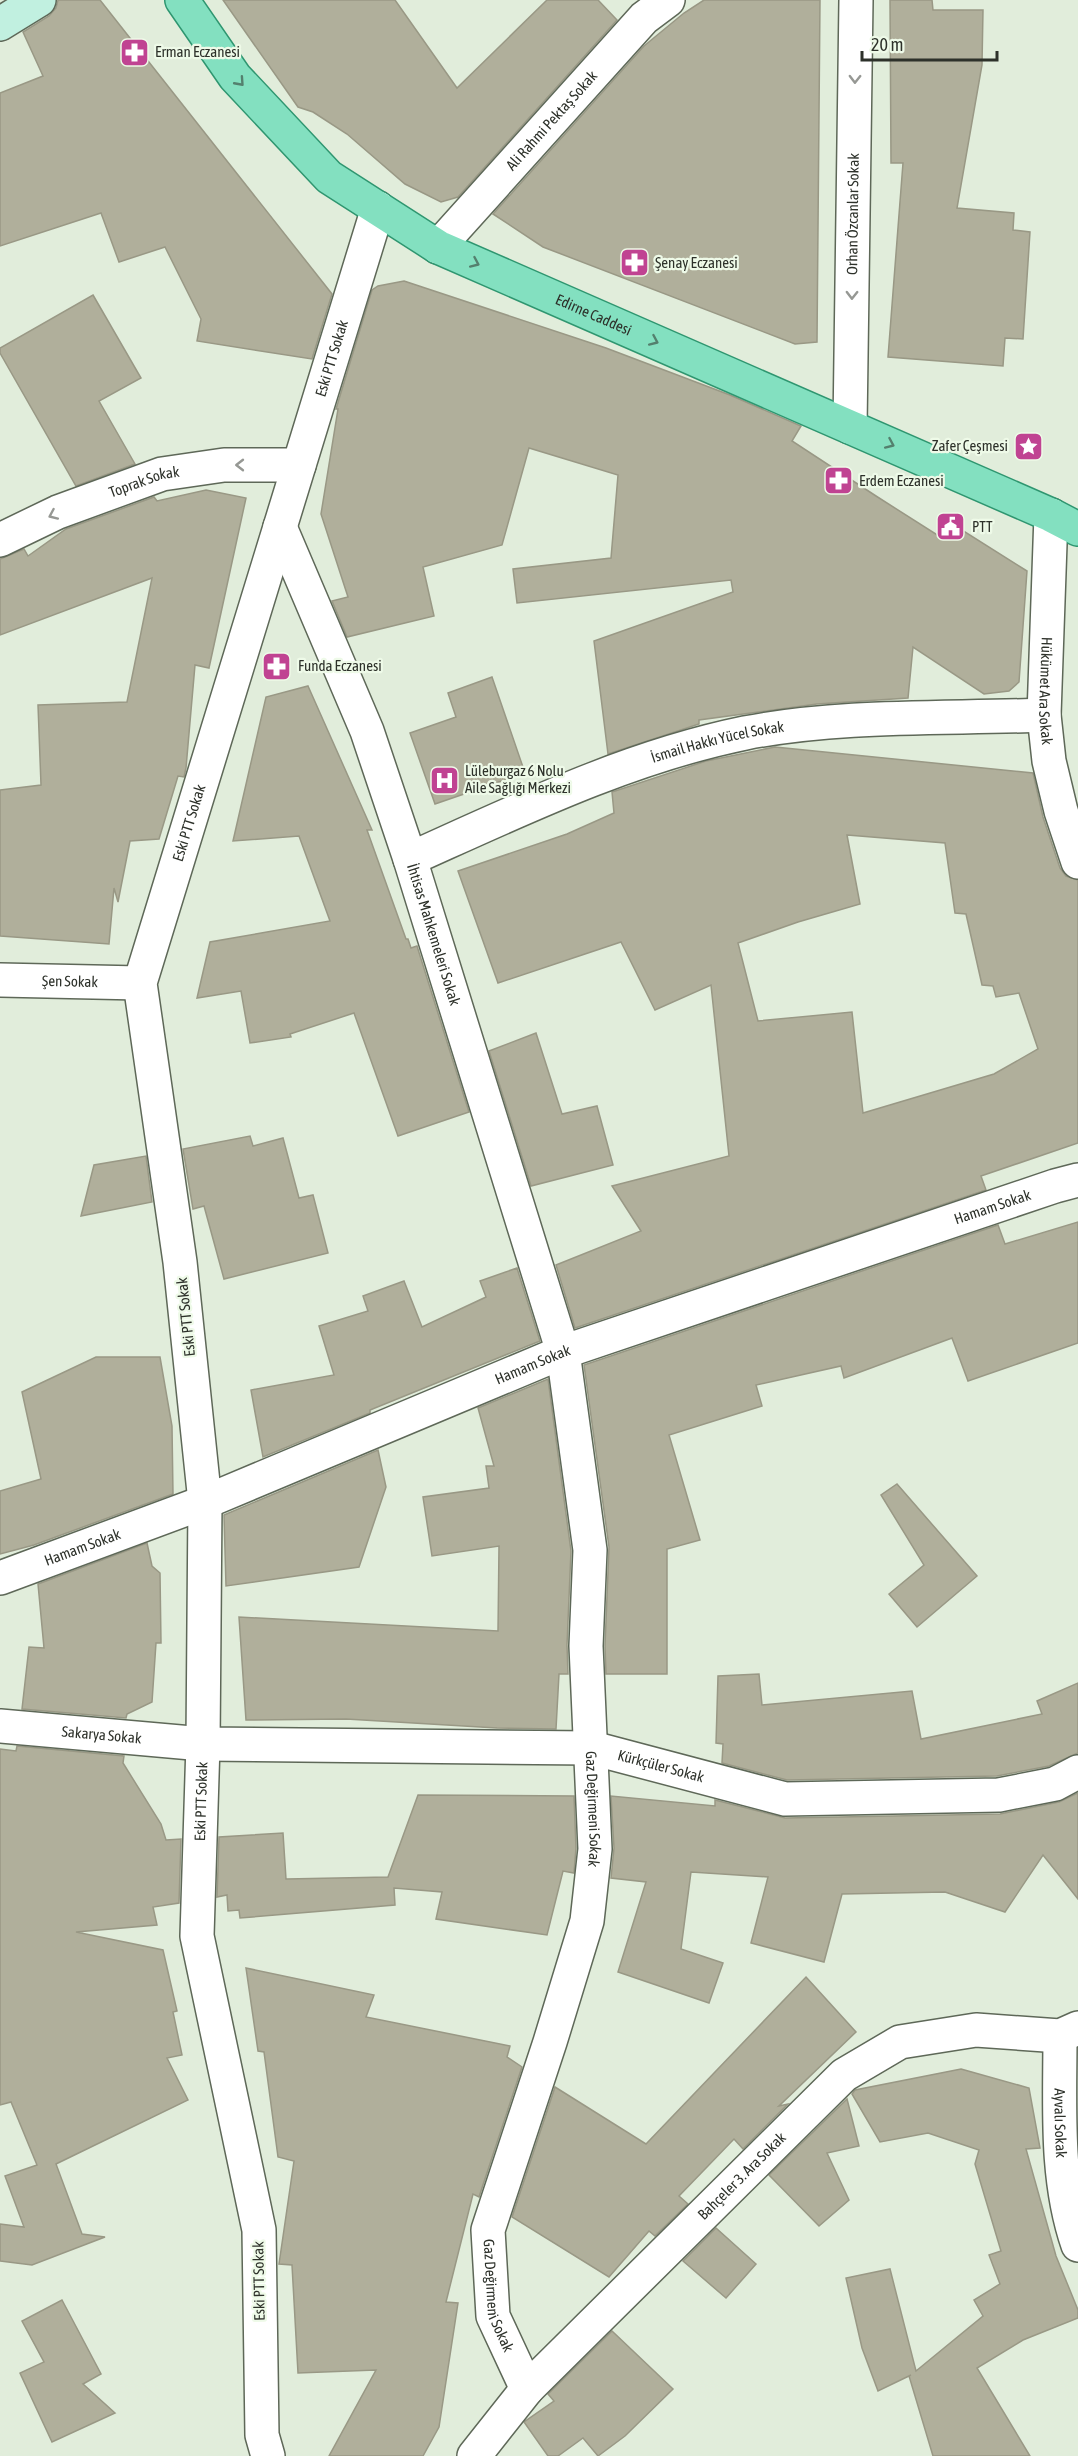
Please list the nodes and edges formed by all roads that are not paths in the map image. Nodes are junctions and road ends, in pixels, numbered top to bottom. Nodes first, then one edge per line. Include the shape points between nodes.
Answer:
1 (39, 0) edge
2 (182, 0) edge
3 (668, 0) edge
4 (856, 0) edge
5 (0, 24) edge
6 (378, 208) junction
7 (438, 247) junction
8 (850, 427) junction
9 (299, 465) junction
10 (1065, 522) edge
11 (280, 527) junction
12 (0, 540) edge
13 (1044, 715) junction
14 (410, 859) junction
15 (1078, 862) edge
16 (0, 980) edge
17 (140, 982) junction
18 (1078, 1180) edge
19 (563, 1352) junction
20 (205, 1502) junction
21 (0, 1578) edge
22 (0, 1726) edge
23 (202, 1744) junction
24 (592, 1748) junction
25 (1078, 1772) edge
26 (1069, 2032) edge
27 (1069, 2144) edge
28 (1078, 2245) edge
29 (527, 2389) junction
30 (268, 2456) edge
31 (474, 2456) edge

1 - 5 street
2 -> 6 main road, Edirne Caddesi via 235,77 297,144 329,177
3 - 7 street, Ali Rahmi Pektaş Sokak via 644,18
4 -> 8 street, Orhan Özcanlar Sokak
6 - 7 main road, Edirne Caddesi
6 - 9 street, Eski PTT Sokak
7 -> 8 main road, Edirne Caddesi
8 -> 10 main road, Edirne Caddesi
9 - 11 street, Eski PTT Sokak
9 -> 12 street, Toprak Sokak via 224,465 162,474 58,512
10 - 13 street, Hükümet Ara Sokak
11 - 14 street, İhtisas Mahkemeleri Sokak via 367,731
11 - 17 street, Eski PTT Sokak
13 - 14 street, İsmail Hakkı Yücel Sokak via 820,722 745,733 631,765
13 - 15 street, Hükümet Ara Sokak via 1060,811
14 - 19 street, İhtisas Mahkemeleri Sokak
16 - 17 street, Şen Sokak
17 - 20 street, Eski PTT Sokak via 180,1262
18 - 19 street, Hamam Sokak
19 - 20 street, Hamam Sokak
19 - 24 street, Gaz Değirmeni Sokak via 590,1550 586,1646
20 - 21 street, Hamam Sokak
20 - 23 street, Eski PTT Sokak
22 - 23 street, Sakarya Sokak
23 - 24 street, Kürkçüler Sokak
23 - 30 street, Eski PTT Sokak via 197,1936 259,2230 262,2435
24 - 25 street, Kürkçüler Sokak via 785,1799 999,1795 1055,1784
24 - 29 street, Gaz Değirmeni Sokak via 595,1849 587,1921 488,2230 493,2316
26 - 27 street, Ayvalı Sokak
26 - 29 street, Bahçeler 3. Ara Sokak via 976,2030 900,2042 844,2075
27 - 28 street, Ayvalı Sokak via 1068,2216
29 - 31 street, Bahçeler 3. Ara Sokak

